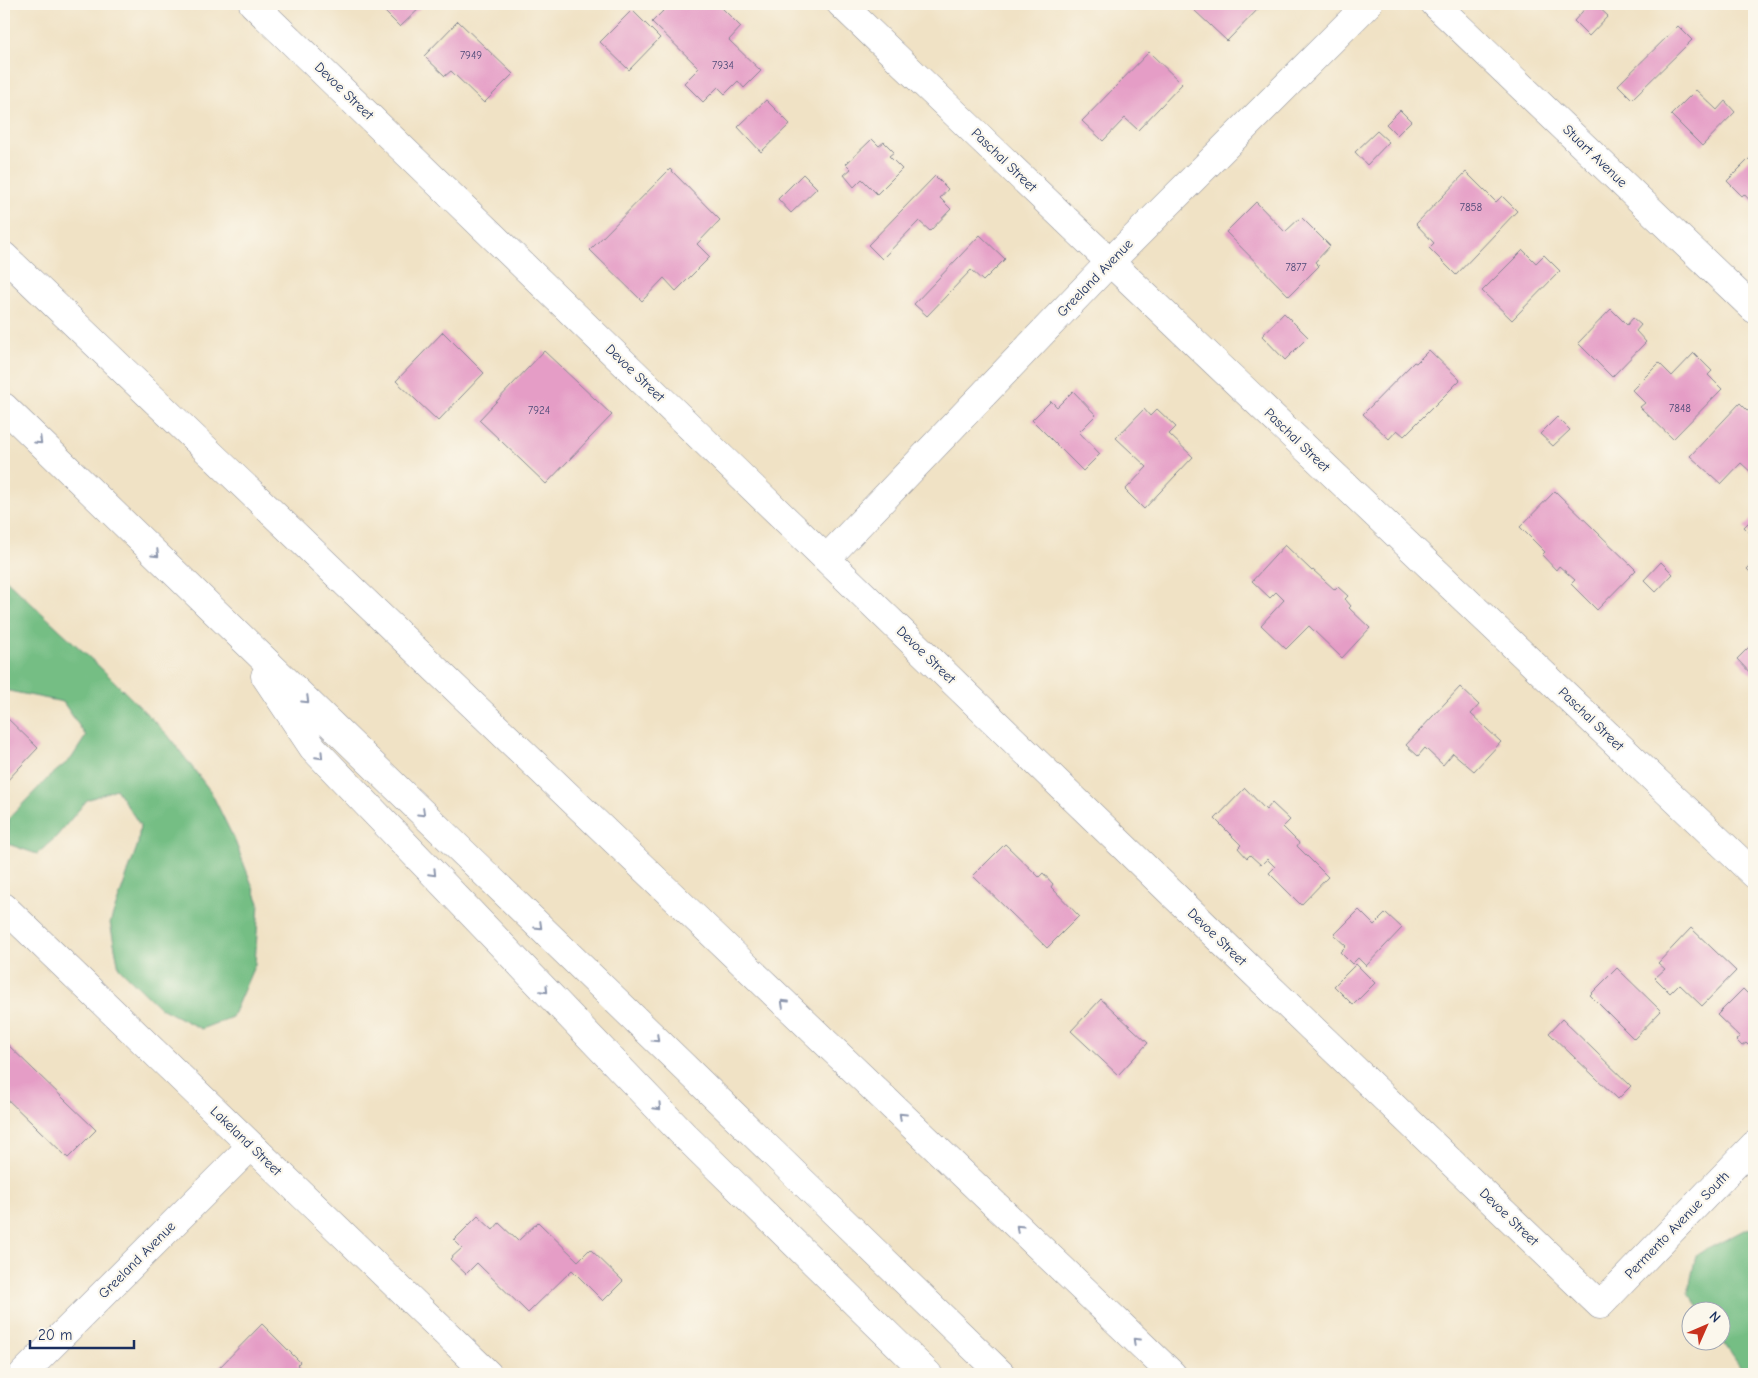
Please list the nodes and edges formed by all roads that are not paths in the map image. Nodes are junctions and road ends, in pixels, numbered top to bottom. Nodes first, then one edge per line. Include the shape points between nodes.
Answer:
1 (253, 4) edge
2 (841, 4) edge
3 (1368, 4) edge
4 (1435, 4) edge
5 (4, 256) edge
6 (1110, 262) junction
7 (1754, 309) edge
8 (4, 407) edge
9 (827, 558) junction
10 (233, 629) junction
11 (1754, 874) edge
12 (4, 907) edge
13 (1754, 1145) edge
14 (251, 1146) junction
15 (1600, 1305) joint
16 (23, 1374) edge
17 (488, 1374) edge
18 (928, 1374) edge
19 (1001, 1374) edge
20 (1172, 1374) edge

1 - 9 main road, Devoe Street
2 - 6 main road, Paschal Street
3 - 6 main road, Greeland Avenue
4 - 7 main road, Stuart Avenue
20 -> 5 main road
6 - 9 main road, Greeland Avenue
6 - 11 main road, Paschal Street
8 -> 10 main road
9 - 15 main road, Devoe Street
10 -> 18 main road via 313,748 682,1132
10 -> 19 main road
12 - 14 main road, Lakeland Street
13 - 15 main road, Permento Avenue South
14 - 16 main road, Greeland Avenue
14 - 17 main road, Lakeland Street

